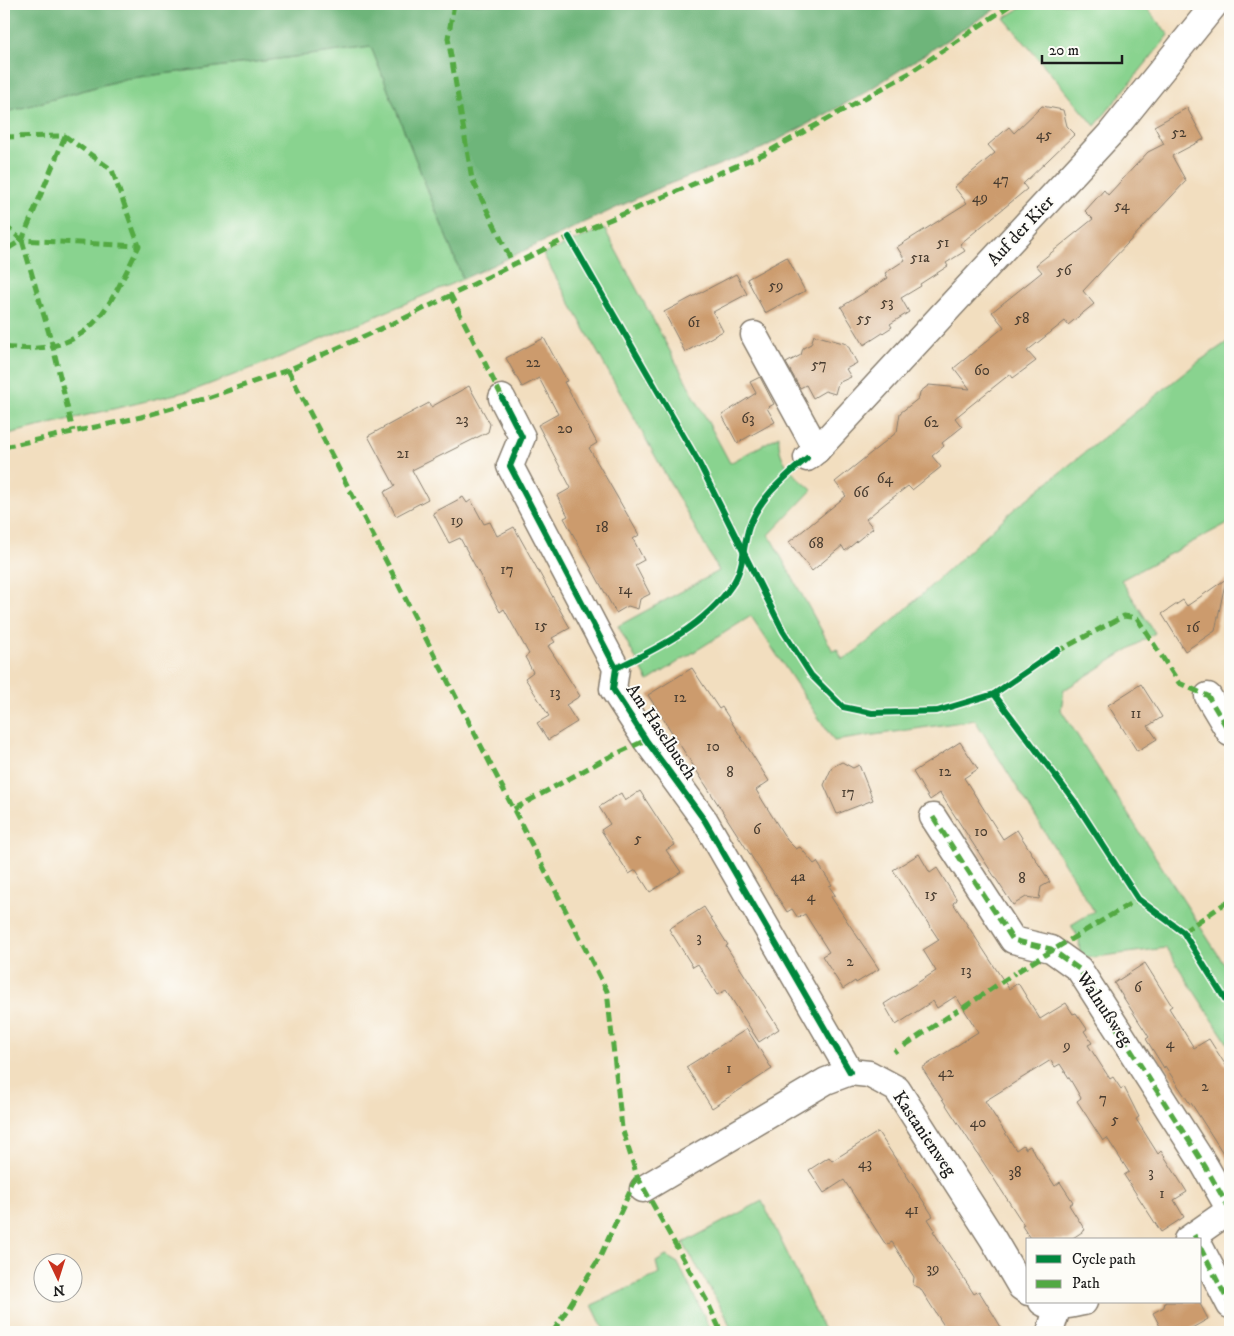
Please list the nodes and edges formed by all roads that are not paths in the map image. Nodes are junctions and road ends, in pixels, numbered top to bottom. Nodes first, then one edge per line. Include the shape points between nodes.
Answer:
1 (1215, 4) edge
2 (1227, 4) edge
3 (1230, 9) edge
4 (754, 335) dead end
5 (502, 398) dead end
6 (1208, 696) dead end
7 (1230, 733) edge
8 (933, 817) dead end
9 (850, 1072) junction
10 (643, 1189) dead end
11 (1230, 1210) edge
12 (1197, 1238) edge
13 (1202, 1253) edge
14 (1026, 1291) edge
15 (1050, 1304) edge
16 (1230, 1305) edge
17 (1050, 1332) edge

1 - 4 street, Auf der Kier via 1110,134 812,454
2 - 3 street
5 - 9 street, Am Haselbusch via 522,437 510,466 616,668 612,689 705,821
6 - 7 street
8 - 11 street, Walnußweg via 1013,940 1051,949 1079,970
9 - 10 street via 826,1081
9 - 14 street, Kastanienweg via 869,1074 897,1089
11 - 12 street
13 - 16 street
15 - 17 street

